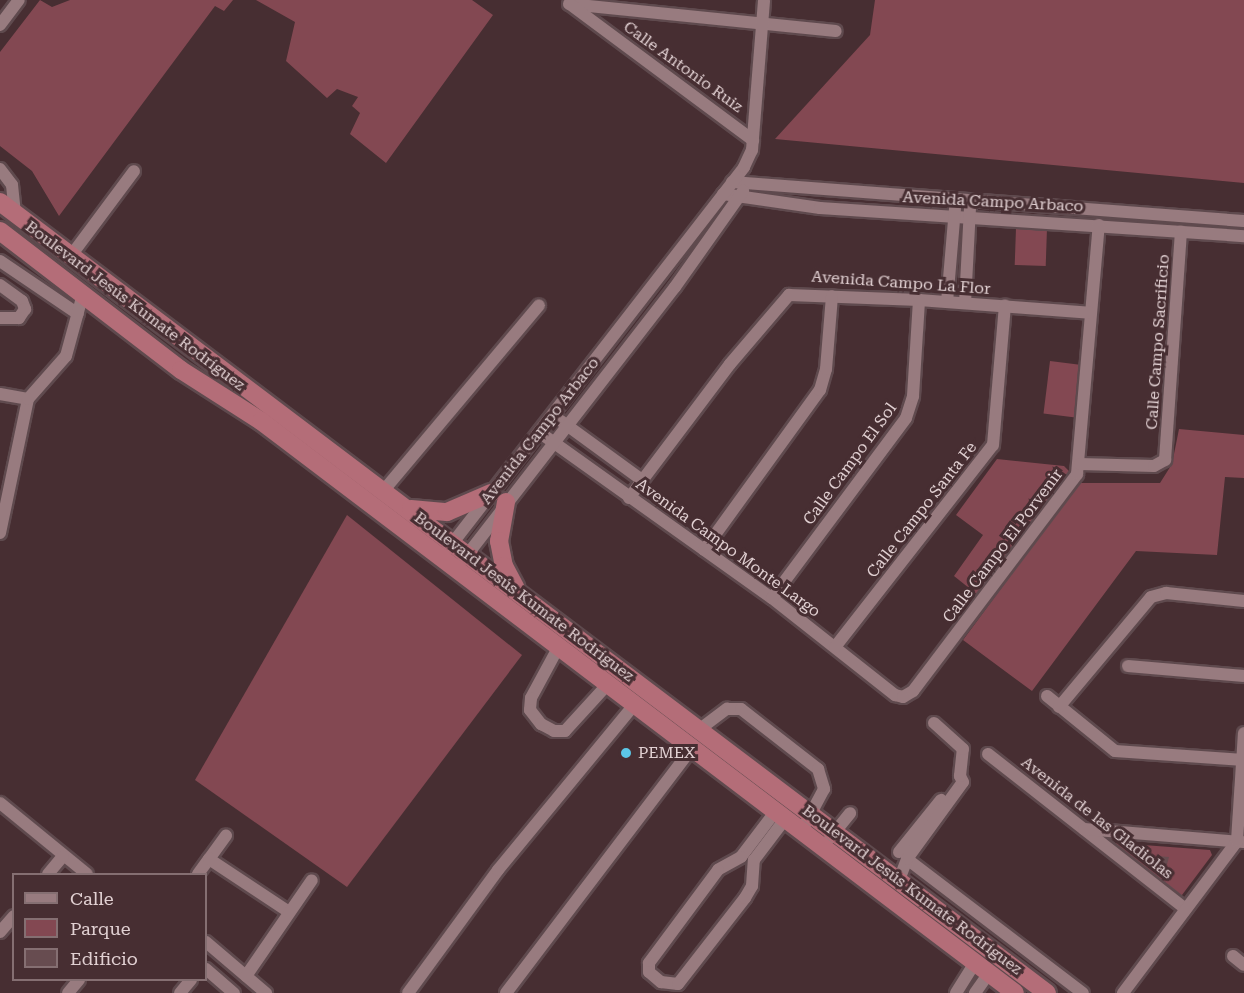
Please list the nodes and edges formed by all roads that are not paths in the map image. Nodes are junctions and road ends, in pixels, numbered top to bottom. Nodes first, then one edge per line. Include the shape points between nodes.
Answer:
1 (19, 0) edge
2 (764, 0) edge
3 (566, 2) edge
4 (0, 25) edge
5 (762, 25) junction
6 (836, 31) dead end
7 (753, 140) junction
8 (744, 167) junction
9 (0, 169) edge
10 (134, 171) dead end
11 (732, 182) junction
12 (746, 184) junction
13 (723, 194) junction
14 (741, 198) junction
15 (956, 201) junction
16 (0, 202) edge
17 (971, 202) junction
18 (15, 214) junction
19 (954, 215) junction
20 (969, 216) junction
21 (1244, 221) edge
22 (1099, 225) junction
23 (0, 231) edge
24 (1181, 232) junction
25 (1244, 236) edge
26 (70, 257) junction
27 (37, 259) junction
28 (0, 261) edge
29 (25, 279) junction
30 (2, 288) edge
31 (83, 294) junction
32 (832, 296) junction
33 (919, 300) junction
34 (947, 302) junction
35 (965, 303) junction
36 (539, 305) dead end
37 (1005, 306) junction
38 (1090, 313) junction
39 (78, 314) junction
40 (0, 318) edge
41 (195, 353) junction
42 (181, 370) junction
43 (0, 394) edge
44 (28, 399) junction
45 (552, 414) junction
46 (566, 425) junction
47 (539, 432) junction
48 (553, 442) junction
49 (1080, 464) junction
50 (642, 480) junction
51 (384, 490) junction
52 (499, 498) junction
53 (629, 498) junction
54 (409, 509) junction
55 (0, 533) edge
56 (461, 548) junction
57 (704, 550) junction
58 (447, 564) junction
59 (518, 591) junction
60 (772, 598) junction
61 (1244, 601) edge
62 (835, 647) junction
63 (558, 648) junction
64 (1128, 666) dead end
65 (1244, 676) edge
66 (607, 685) junction
67 (895, 695) joint
68 (1047, 696) dead end
69 (634, 705) junction
70 (1059, 707) junction
71 (934, 723) dead end
72 (700, 729) junction
73 (1244, 733) edge
74 (691, 748) junction
75 (988, 754) dead end
76 (1243, 760) edge
77 (0, 803) edge
78 (850, 813) dead end
79 (780, 815) junction
80 (812, 815) junction
81 (1084, 829) junction
82 (801, 832) junction
83 (835, 832) junction
84 (226, 837) dead end
85 (1240, 842) edge
86 (822, 847) junction
87 (63, 856) junction
88 (903, 856) junction
89 (209, 859) junction
90 (734, 861) junction
91 (49, 873) edge
92 (86, 873) edge
93 (199, 873) edge
94 (752, 874) junction
95 (312, 880) dead end
96 (899, 880) junction
97 (1186, 909) junction
98 (289, 912) junction
99 (12, 918) edge
100 (0, 932) edge
101 (1006, 935) junction
102 (207, 943) edge
103 (993, 952) junction
104 (1233, 956) dead end
105 (1244, 965) edge
106 (982, 968) junction
107 (207, 970) edge
108 (246, 976) junction
109 (78, 981) edge
110 (190, 981) edge
111 (68, 993) edge
112 (180, 993) edge
113 (234, 993) edge
114 (266, 993) edge
115 (408, 993) edge
116 (506, 993) edge
117 (956, 993) edge
118 (975, 993) edge
119 (1015, 993) edge
120 (1047, 993) edge
121 (1083, 993) edge
122 (1123, 993) edge

1 - 4 street
2 - 5 street
3 - 5 street
3 - 7 street, Calle Antonio Ruiz
5 - 6 street
5 - 7 street
7 - 8 street
8 - 11 street
8 - 12 street
9 - 18 street via 12,185
10 - 26 street
11 - 12 street, Avenida Campo Arbaco
11 - 13 street, Avenida Campo Arbaco
12 - 14 street, Avenida Campo Arbaco
12 - 15 street, Avenida Campo Arbaco
13 - 14 street, Avenida Campo Arbaco
13 - 45 street, Avenida Campo Arbaco
14 - 19 street, Avenida Campo Arbaco via 820,208
14 - 46 street, Avenida Campo Arbaco
15 - 17 street, Avenida Campo Arbaco
15 - 19 street
16 - 18 highway, Boulevard Jesús Kumate Rodríguez
17 - 20 street
17 - 21 street, Avenida Campo Arbaco
18 - 26 highway, Boulevard Jesús Kumate Rodríguez
19 - 20 street, Avenida Campo Arbaco
19 - 34 street
20 - 22 street, Avenida Campo Arbaco
20 - 35 street
22 - 24 street, Avenida Campo Arbaco
22 - 38 street, Calle Campo El Porvenir
23 - 27 highway, Boulevard Jesús Kumate Rodríguez
24 - 25 street, Avenida Campo Arbaco
24 - 49 street, Calle Campo Sacrificio via 1168,454 1160,465 1154,466
26 - 41 highway, Boulevard Jesús Kumate Rodríguez
27 - 29 street
27 - 31 highway, Boulevard Jesús Kumate Rodríguez
28 - 29 street
29 - 39 street
30 - 40 street via 22,301 25,309 19,318
31 - 39 street
31 - 42 highway, Boulevard Jesús Kumate Rodríguez
32 - 33 street, Avenida Campo La Flor
32 - 50 street, Avenida Campo La Flor via 799,293 781,300
32 - 57 street via 826,369 820,390
33 - 34 street, Avenida Campo La Flor
33 - 60 street, Calle Campo El Sol via 913,396 906,418
34 - 35 street, Avenida Campo La Flor
35 - 37 street, Avenida Campo La Flor
36 - 51 street
37 - 38 street, Avenida Campo La Flor
37 - 62 street, Calle Campo Santa Fe via 993,445
38 - 49 street, Calle Campo El Porvenir
39 - 44 street via 62,364
41 - 42 highway
41 - 51 highway, Boulevard Jesús Kumate Rodríguez
42 - 58 highway, Boulevard Jesús Kumate Rodríguez via 261,421
43 - 44 street
44 - 55 street
45 - 46 street
45 - 47 street, Avenida Campo Arbaco
46 - 48 street, Avenida Campo Arbaco
46 - 50 street
47 - 48 street, Avenida Campo Monte Largo
47 - 52 street, Avenida Campo Arbaco
48 - 52 street, Avenida Campo Arbaco
48 - 53 street, Avenida Campo Monte Largo
49 - 67 street, Calle Campo El Porvenir via 1066,494 913,691 903,697
50 - 53 street, Avenida Campo La Flor
51 - 54 highway, Boulevard Jesús Kumate Rodríguez
52 - 54 highway via 447,512
52 - 56 street, Avenida Campo Arbaco
52 - 56 street, Avenida Campo Arbaco
52 - 59 highway via 499,541 504,566
53 - 57 street, Avenida Campo Monte Largo
54 - 56 highway, Boulevard Jesús Kumate Rodríguez
56 - 58 street, Avenida Campo Arbaco
56 - 58 street, Avenida Campo Arbaco
56 - 59 highway, Boulevard Jesús Kumate Rodríguez
57 - 60 street, Avenida Campo Monte Largo
58 - 63 highway, Boulevard Jesús Kumate Rodríguez
59 - 72 highway, Boulevard Jesús Kumate Rodríguez
60 - 62 street, Avenida Campo Monte Largo
61 - 70 street via 1166,593 1151,597
62 - 67 street, Avenida Campo Monte Largo
63 - 66 highway, Boulevard Jesús Kumate Rodríguez
63 - 66 street via 531,698 530,710 541,724 554,731 565,731
64 - 65 street
66 - 69 highway, Boulevard Jesús Kumate Rodríguez
68 - 70 street
69 - 74 highway, Boulevard Jesús Kumate Rodríguez
69 - 115 street via 498,870
70 - 76 street via 1115,751
71 - 88 street via 963,749 962,784
72 - 80 highway, Boulevard Jesús Kumate Rodríguez
72 - 80 street via 726,709 748,713 822,775 824,789
73 - 76 street
74 - 79 highway, Boulevard Jesús Kumate Rodríguez
74 - 116 street
75 - 81 street, Avenida de las Gladiolas
76 - 85 street
77 - 87 street
78 - 83 street
79 - 82 highway, Boulevard Jesús Kumate Rodríguez
79 - 90 street
79 - 94 street via 754,860
80 - 82 street
80 - 83 highway, Boulevard Jesús Kumate Rodríguez
81 - 85 street
81 - 97 street, Avenida de las Gladiolas
82 - 86 highway, Boulevard Jesús Kumate Rodríguez
83 - 86 street
83 - 96 highway, Boulevard Jesús Kumate Rodríguez
84 - 89 street
85 - 97 street
86 - 106 highway, Boulevard Jesús Kumate Rodríguez
87 - 91 street
87 - 92 street
88 - 96 street
88 - 101 street
89 - 93 street
89 - 98 street
90 - 94 street
90 - 94 street via 718,870 649,963 649,972 661,982 674,985 682,980 750,892
95 - 98 street
96 - 103 highway, Boulevard Jesús Kumate Rodríguez
97 - 122 street
98 - 108 street
99 - 100 street
101 - 103 street
101 - 121 street
102 - 108 street
103 - 120 highway, Boulevard Jesús Kumate Rodríguez
104 - 105 street
106 - 117 street
106 - 118 street
106 - 119 highway, Boulevard Jesús Kumate Rodríguez
107 - 113 street
108 - 114 street
109 - 111 street
110 - 112 street

